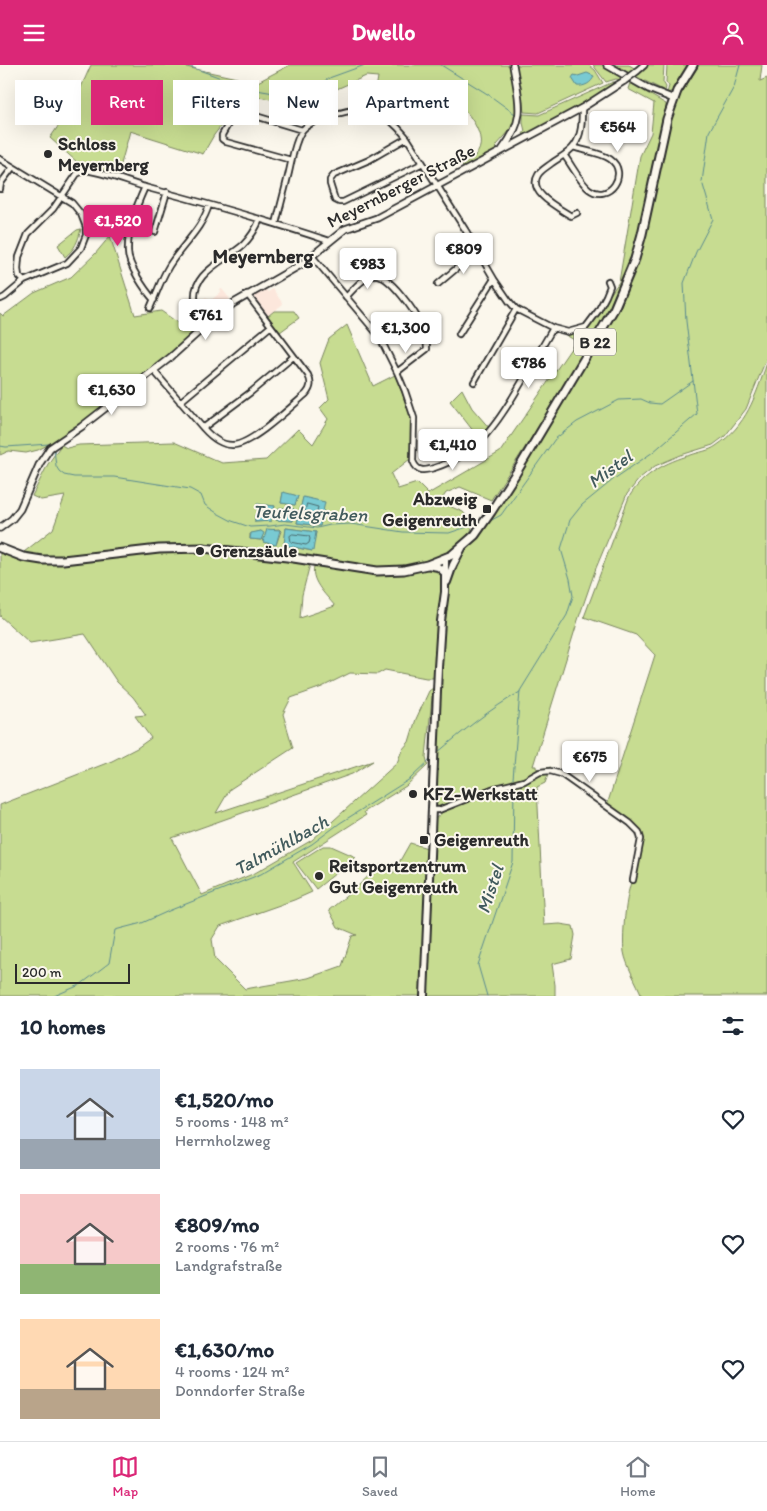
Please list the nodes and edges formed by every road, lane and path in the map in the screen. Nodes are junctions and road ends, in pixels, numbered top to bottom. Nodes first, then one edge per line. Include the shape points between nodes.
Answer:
1 (513, 65) edge
2 (606, 65) edge
3 (644, 65) edge
4 (693, 65) edge
5 (674, 99) junction
6 (582, 108) junction
7 (302, 130) junction
8 (515, 131) junction
9 (407, 138) junction
10 (521, 141) junction
11 (573, 147) junction
12 (501, 152) junction
13 (564, 155) junction
14 (0, 159) edge
15 (291, 160) junction
16 (423, 163) junction
17 (13, 167) junction
18 (437, 186) junction
19 (145, 187) junction
20 (0, 189) edge
21 (166, 193) junction
22 (62, 197) junction
23 (209, 205) junction
24 (577, 213) dead end
25 (260, 219) junction
26 (276, 224) junction
27 (156, 233) dead end
28 (329, 241) junction
29 (477, 251) junction
30 (312, 256) junction
31 (494, 279) junction
32 (24, 281) junction
33 (608, 281) dead end
34 (438, 283) dead end
35 (247, 295) junction
36 (346, 297) junction
37 (1, 299) edge
38 (154, 300) junction
39 (150, 309) dead end
40 (516, 309) junction
41 (209, 323) junction
42 (271, 326) junction
43 (552, 328) junction
44 (459, 334) dead end
45 (293, 357) junction
46 (154, 371) junction
47 (397, 372) junction
48 (474, 382) dead end
49 (180, 402) junction
50 (203, 428) junction
51 (0, 528) edge
52 (464, 545) junction
53 (0, 548) edge
54 (446, 558) junction
55 (427, 565) junction
56 (448, 572) junction
57 (431, 810) junction
58 (633, 880) dead end
59 (424, 996) edge

1 - 8 street via 520,107
2 - 5 street
3 - 6 street, Meyernberger Straße, bridge
4 - 5 main road, B 22
5 - 52 main road, B 22 via 664,129 635,259 614,309 516,473 479,529
6 - 10 street, Meyernberger Straße
6 - 11 street via 580,132
7 - 9 street via 343,111 364,109 384,116
7 - 15 street
7 - 15 street via 239,111 235,112 222,135 226,141
8 - 10 street via 516,138
8 - 12 street
9 - 16 street
9 - 16 street via 334,175 330,180 333,197 343,201
10 - 12 street, Meyernberger Straße
11 - 13 street
11 - 13 street via 612,161 618,173 613,188 602,193 591,191
12 - 18 street, Meyernberger Straße
13 - 24 street via 541,171 536,177 536,187 547,200 571,216
14 - 17 street
15 - 26 street
16 - 18 street
17 - 20 street
17 - 22 street
18 - 28 street, Meyernberger Straße via 377,218 345,229
18 - 29 street
19 - 21 street, Meyernberger Straße
19 - 22 street, Meyernberger Straße via 85,170 77,174
19 - 38 street via 132,220 128,253 142,284
21 - 23 street, Meyernberger Straße
21 - 27 street
22 - 32 street via 28,234 19,257 19,276
22 - 32 street via 81,214 86,227 81,248 67,263
23 - 25 street, Meyernberger Straße
23 - 38 street via 199,227 168,267
25 - 26 street, Meyernberger Straße
25 - 41 street via 244,244 201,277 195,302
26 - 28 street, Meyernberger Straße
28 - 30 street
29 - 31 street
29 - 34 street
30 - 35 street
30 - 36 street
31 - 40 street
31 - 44 street
32 - 37 street
33 - 43 street via 610,286 606,296 586,327 568,332
35 - 41 street
35 - 42 street
36 - 47 street via 379,336
36 - 47 street via 368,277 377,275 400,292 422,326 427,349
38 - 39 street
40 - 43 street
40 - 48 street
41 - 46 street
42 - 45 street
42 - 49 street
43 - 47 street via 503,414 486,436 467,453 426,471 421,471 412,461 414,418
45 - 50 street
45 - 50 street via 310,379 309,391 250,440 226,445
46 - 49 street
46 - 51 street via 53,446 40,463 20,509
49 - 50 street
52 - 54 main road, B 22
52 - 56 main road
53 - 55 main road, B 22 via 42,560 203,547 377,571
54 - 55 main road, B 22
54 - 56 main road
55 - 56 main road
56 - 57 main road via 441,621
57 - 58 street via 550,771 561,775 639,832 641,839
57 - 59 main road

